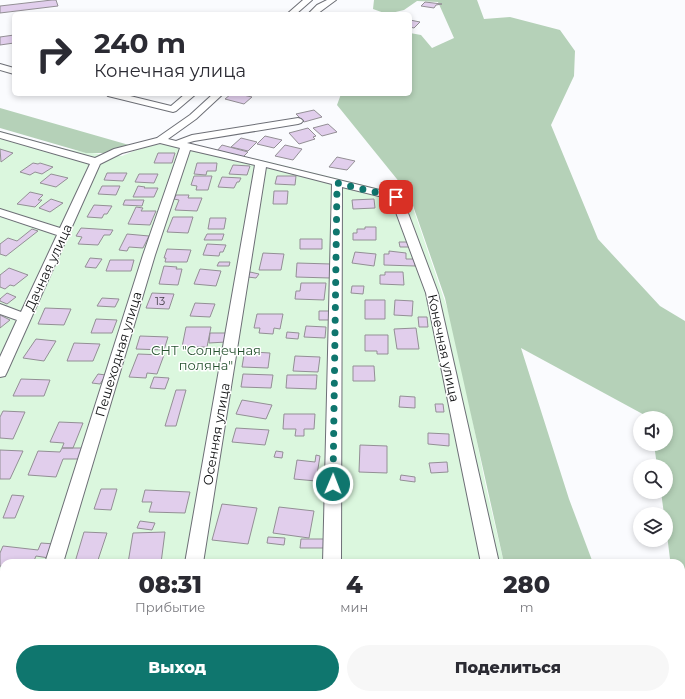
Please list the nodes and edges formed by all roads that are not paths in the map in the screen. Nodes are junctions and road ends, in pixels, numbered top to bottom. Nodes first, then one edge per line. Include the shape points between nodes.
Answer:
1 (308, 0) edge
2 (332, 0) edge
3 (293, 12) edge
4 (314, 12) edge
5 (0, 67) edge
6 (12, 70) edge
7 (119, 96) edge
8 (189, 96) edge
9 (216, 96) edge
10 (298, 122) dead end
11 (0, 135) edge
12 (160, 140) junction
13 (181, 145) junction
14 (96, 162) junction
15 (261, 163) junction
16 (337, 183) junction
17 (0, 212) edge
18 (64, 234) junction
19 (0, 308) edge
20 (25, 318) junction
21 (0, 372) edge
22 (55, 559) edge
23 (195, 559) edge
24 (332, 559) edge
25 (489, 559) edge

1 - 3 street
2 - 4 street
5 - 6 street
7 - 8 street via 173,109
9 - 12 street via 193,117
10 - 13 street via 192,138
11 - 14 street
12 - 13 street
12 - 14 street via 118,151
13 - 15 street
13 - 22 street, Пешеходная улица
14 - 18 street, Дачная улица
15 - 16 street
15 - 23 street, Осенняя улица
16 - 24 street
16 - 25 street, Конечная улица via 396,197 432,293
17 - 18 street
18 - 20 street, Дачная улица
19 - 20 street
20 - 21 street, Дачная улица

